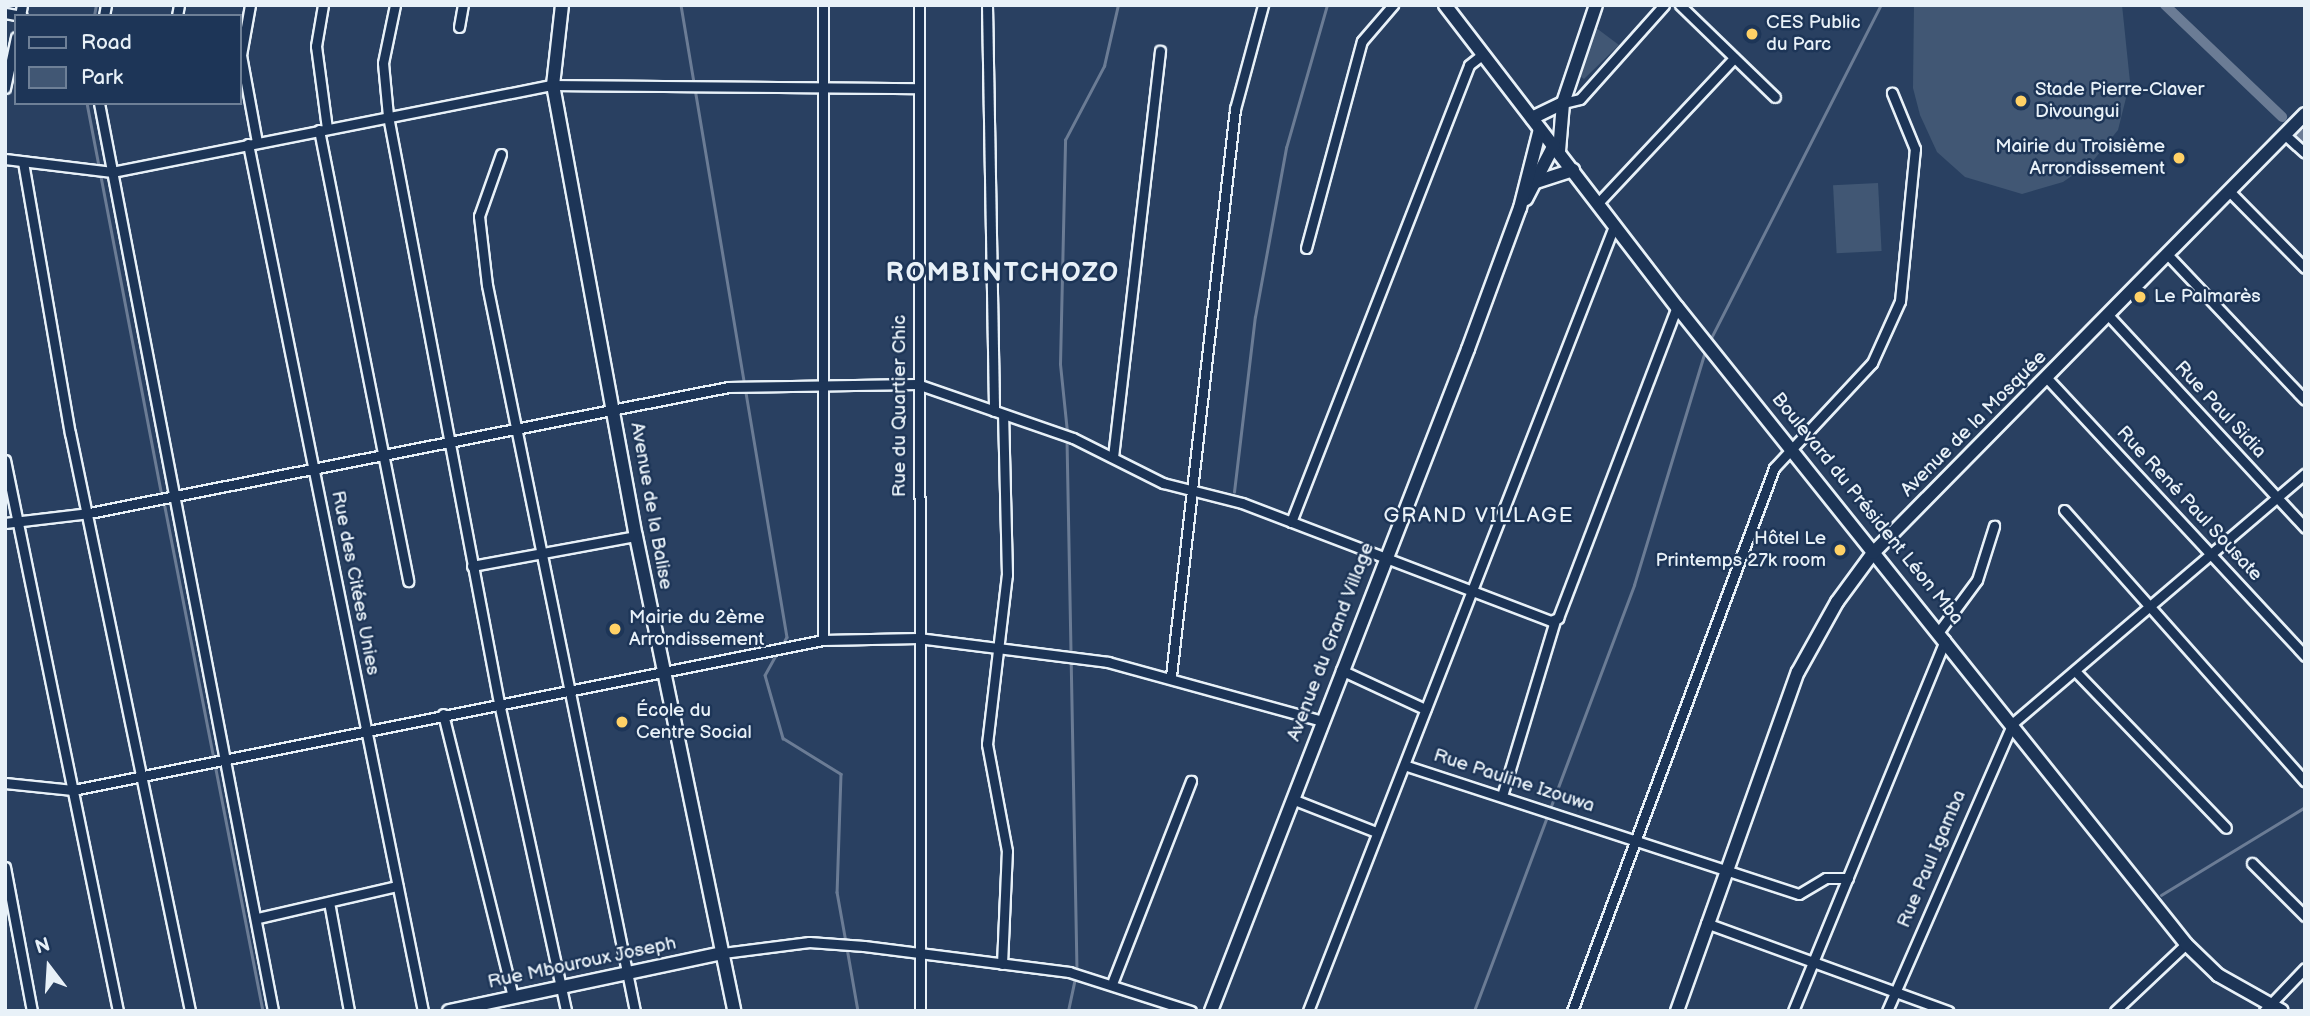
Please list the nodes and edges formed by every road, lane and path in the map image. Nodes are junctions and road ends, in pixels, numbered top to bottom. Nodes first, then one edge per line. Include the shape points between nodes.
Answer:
1 (250, 5) edge
2 (323, 5) edge
3 (395, 5) edge
4 (463, 5) edge
5 (562, 5) edge
6 (822, 5) edge
7 (919, 5) edge
8 (987, 5) edge
9 (1263, 5) edge
10 (1393, 5) edge
11 (1446, 5) edge
12 (1596, 5) edge
13 (1664, 5) edge
14 (1680, 5) edge
15 (459, 27) dead end
16 (242, 45) edge
17 (14, 46) edge
18 (1160, 51) dead end
19 (1483, 54) junction
20 (1734, 58) junction
21 (242, 69) edge
22 (554, 85) junction
23 (5, 88) edge
24 (820, 88) junction
25 (917, 88) junction
26 (1892, 93) dead end
27 (1775, 97) dead end
28 (1563, 103) junction
29 (99, 105) edge
30 (388, 116) junction
31 (2301, 117) edge
32 (1536, 124) junction
33 (323, 129) junction
34 (2285, 133) junction
35 (253, 143) junction
36 (1557, 148) junction
37 (2305, 153) edge
38 (501, 154) dead end
39 (5, 159) edge
40 (23, 162) junction
41 (1573, 170) junction
42 (108, 173) junction
43 (1536, 182) junction
44 (2229, 191) junction
45 (1598, 203) junction
46 (1520, 208) junction
47 (1614, 226) junction
48 (1306, 248) dead end
49 (2166, 253) junction
50 (2305, 268) edge
51 (1677, 307) junction
52 (2109, 316) junction
53 (2046, 377) junction
54 (822, 384) junction
55 (917, 384) junction
56 (2305, 400) edge
57 (614, 409) junction
58 (998, 413) junction
59 (520, 428) junction
60 (449, 443) junction
61 (1791, 447) junction
62 (382, 455) junction
63 (1112, 457) junction
64 (5, 460) edge
65 (315, 468) junction
66 (2305, 474) edge
67 (1188, 490) junction
68 (164, 496) junction
69 (2278, 497) junction
70 (2064, 509) dead end
71 (89, 513) junction
72 (18, 521) junction
73 (1291, 522) junction
74 (5, 523) edge
75 (1994, 526) dead end
76 (2305, 528) edge
77 (636, 536) junction
78 (1873, 553) junction
79 (542, 554) junction
80 (2213, 555) junction
81 (1384, 558) junction
82 (472, 566) junction
83 (408, 581) dead end
84 (1472, 595) junction
85 (2150, 607) junction
86 (1555, 621) junction
87 (1944, 633) junction
88 (918, 638) junction
89 (823, 640) junction
90 (996, 648) junction
91 (2305, 656) edge
92 (664, 670) junction
93 (1341, 670) junction
94 (2076, 672) junction
95 (1171, 676) junction
96 (571, 689) junction
97 (499, 703) junction
98 (1425, 709) junction
99 (443, 714) junction
100 (1322, 721) junction
101 (2013, 723) junction
102 (366, 730) junction
103 (222, 757) junction
104 (1407, 766) junction
105 (144, 775) junction
106 (1192, 781) dead end
107 (2305, 781) edge
108 (5, 783) edge
109 (73, 790) junction
110 (1502, 796) junction
111 (1292, 799) junction
112 (2226, 828) dead end
113 (1376, 832) junction
114 (1640, 839) junction
115 (2252, 863) dead end
116 (5, 867) edge
117 (1726, 869) junction
118 (1848, 878) junction
119 (397, 886) junction
120 (330, 902) junction
121 (2305, 916) edge
122 (257, 918) junction
123 (1706, 923) junction
124 (2186, 944) junction
125 (723, 953) junction
126 (919, 955) junction
127 (1002, 964) junction
128 (1812, 964) junction
129 (2305, 968) edge
130 (626, 972) junction
131 (1113, 981) junction
132 (562, 987) junction
133 (1896, 989) junction
134 (513, 997) junction
135 (2272, 1009) edge
136 (32, 1011) edge
137 (118, 1011) edge
138 (190, 1011) edge
139 (273, 1011) edge
140 (349, 1011) edge
141 (423, 1011) edge
142 (449, 1011) edge
143 (566, 1011) edge
144 (635, 1011) edge
145 (734, 1011) edge
146 (920, 1011) edge
147 (1191, 1011) edge
148 (1211, 1011) edge
149 (1308, 1011) edge
150 (1572, 1011) edge
151 (1677, 1011) edge
152 (1793, 1011) edge
153 (1887, 1011) edge
154 (1948, 1011) edge
155 (2115, 1011) edge

1 - 16 street, Rue des Citées Unies
2 - 33 street via 316,46
3 - 30 street via 383,63
4 - 15 street
5 - 22 street, Avenue de la Balise
6 - 24 street
7 - 25 street, Rue du Quartier Chic
8 - 58 street
9 - 67 street via 1235,108
10 - 48 street via 1362,41
11 - 19 street, Boulevard du Président Léon Mba
12 - 28 street
13 - 28 street via 1580,99
14 - 20 street
17 - 23 street
18 - 63 street
19 - 32 street, Boulevard du Président Léon Mba
19 - 73 street via 1469,65
20 - 27 street
20 - 45 street
21 - 35 street, Rue des Citées Unies
22 - 24 street
22 - 30 street
22 - 57 street, Avenue de la Balise
24 - 25 street
24 - 54 street
25 - 55 street, Rue du Quartier Chic
26 - 61 street via 1915,149 1900,301 1872,362
28 - 32 street
28 - 36 street
29 - 42 street
30 - 33 street
30 - 60 street
31 - 34 street, Avenue de la Mosquée
32 - 36 street, Boulevard du Président Léon Mba
32 - 46 street, Avenue du Grand Village
33 - 35 street
33 - 62 street
34 - 37 street
34 - 44 street, Avenue de la Mosquée
35 - 42 street
35 - 65 street, Rue des Citées Unies
36 - 41 street, Boulevard du Président Léon Mba
36 - 43 street
38 - 59 street via 479,216 486,285
39 - 40 street
40 - 42 street
40 - 71 street
41 - 43 street
41 - 45 street, Boulevard du Président Léon Mba
42 - 68 street
43 - 46 street
44 - 49 street, Avenue de la Mosquée
44 - 50 street
45 - 47 street, Boulevard du Président Léon Mba
46 - 81 street, Avenue du Grand Village
47 - 51 street, Boulevard du Président Léon Mba
47 - 84 street
49 - 52 street, Avenue de la Mosquée
49 - 56 street
51 - 61 street, Boulevard du Président Léon Mba
51 - 86 street
52 - 53 street, Avenue de la Mosquée
52 - 69 street, Rue Paul Sidia
53 - 78 street, Avenue de la Mosquée
53 - 80 street, Rue René Paul Sousate
54 - 55 street
54 - 57 street via 728,387
54 - 89 street
55 - 58 street
55 - 88 street, Rue du Quartier Chic
57 - 59 street
57 - 77 street, Avenue de la Balise
58 - 63 street via 1073,438
58 - 90 street via 1009,536
59 - 60 street
59 - 79 street
60 - 62 street
60 - 82 street
61 - 78 street, Boulevard du Président Léon Mba
61 - 114 street via 1774,468
62 - 65 street
62 - 83 street
63 - 67 street
64 - 72 street
65 - 68 street
65 - 102 street, Rue des Citées Unies
66 - 69 street
67 - 73 street
67 - 95 street
68 - 71 street
68 - 103 street
69 - 76 street, Rue Paul Sidia
69 - 80 street
70 - 85 street
71 - 72 street
71 - 105 street
72 - 74 street
72 - 109 street
73 - 81 street
75 - 87 street via 1977,580
77 - 79 street
77 - 92 street, Avenue de la Balise
78 - 87 street, Boulevard du Président Léon Mba
78 - 117 street, Avenue de la Mosquée via 1817,632 1798,672
79 - 82 street
79 - 96 street
80 - 85 street
80 - 91 street, Rue René Paul Sousate
81 - 84 street
81 - 93 street, Avenue du Grand Village
82 - 97 street
84 - 86 street
84 - 98 street
85 - 94 street
85 - 107 street
86 - 110 street
87 - 101 street, Boulevard du Président Léon Mba
87 - 118 street
88 - 89 street
88 - 90 street
88 - 126 street, Rue du Quartier Chic
89 - 92 street
90 - 95 street
90 - 127 street via 987,744 1007,851
92 - 96 street
92 - 125 street, Avenue de la Balise
93 - 98 street
93 - 100 street, Avenue du Grand Village
94 - 101 street
94 - 112 street
95 - 100 street
96 - 97 street
96 - 130 street
97 - 99 street
97 - 132 street
98 - 104 street
99 - 102 street
99 - 134 street
100 - 111 street, Avenue du Grand Village
101 - 124 street, Boulevard du Président Léon Mba
101 - 133 street, Rue Paul Igamba
102 - 103 street
102 - 119 street, Rue des Citées Unies
103 - 105 street
103 - 122 street
104 - 110 street, Rue Pauline Izouwa
104 - 113 street, Rue Pauline Izouwa
105 - 109 street
105 - 138 street
106 - 131 street
108 - 109 street
109 - 137 street
110 - 114 street, Rue Pauline Izouwa
111 - 113 street
111 - 148 street, Avenue du Grand Village
113 - 149 street, Rue Pauline Izouwa
114 - 117 street, Rue Pauline Izouwa
114 - 150 street
115 - 121 street
116 - 136 street
117 - 118 street, Rue Pauline Izouwa via 1799,894 1826,878
117 - 123 street, Avenue de la Mosquée
118 - 128 street
119 - 120 street
119 - 141 street, Rue des Citées Unies
120 - 122 street
120 - 140 street
122 - 139 street
123 - 128 street
123 - 151 street, Avenue de la Mosquée
124 - 135 street, Boulevard du Président Léon Mba via 2218,975
124 - 155 street
125 - 126 street via 840,944
125 - 130 street, Rue Mbouroux Joseph
125 - 145 street, Avenue de la Balise
126 - 127 street
126 - 146 street, Rue du Quartier Chic
127 - 131 street
128 - 133 street
128 - 152 street
129 - 135 street
130 - 132 street, Rue Mbouroux Joseph
130 - 144 street
131 - 147 street
132 - 134 street, Rue Mbouroux Joseph
132 - 143 street
133 - 153 street, Rue Paul Igamba
133 - 154 street
134 - 142 street, Rue Mbouroux Joseph

